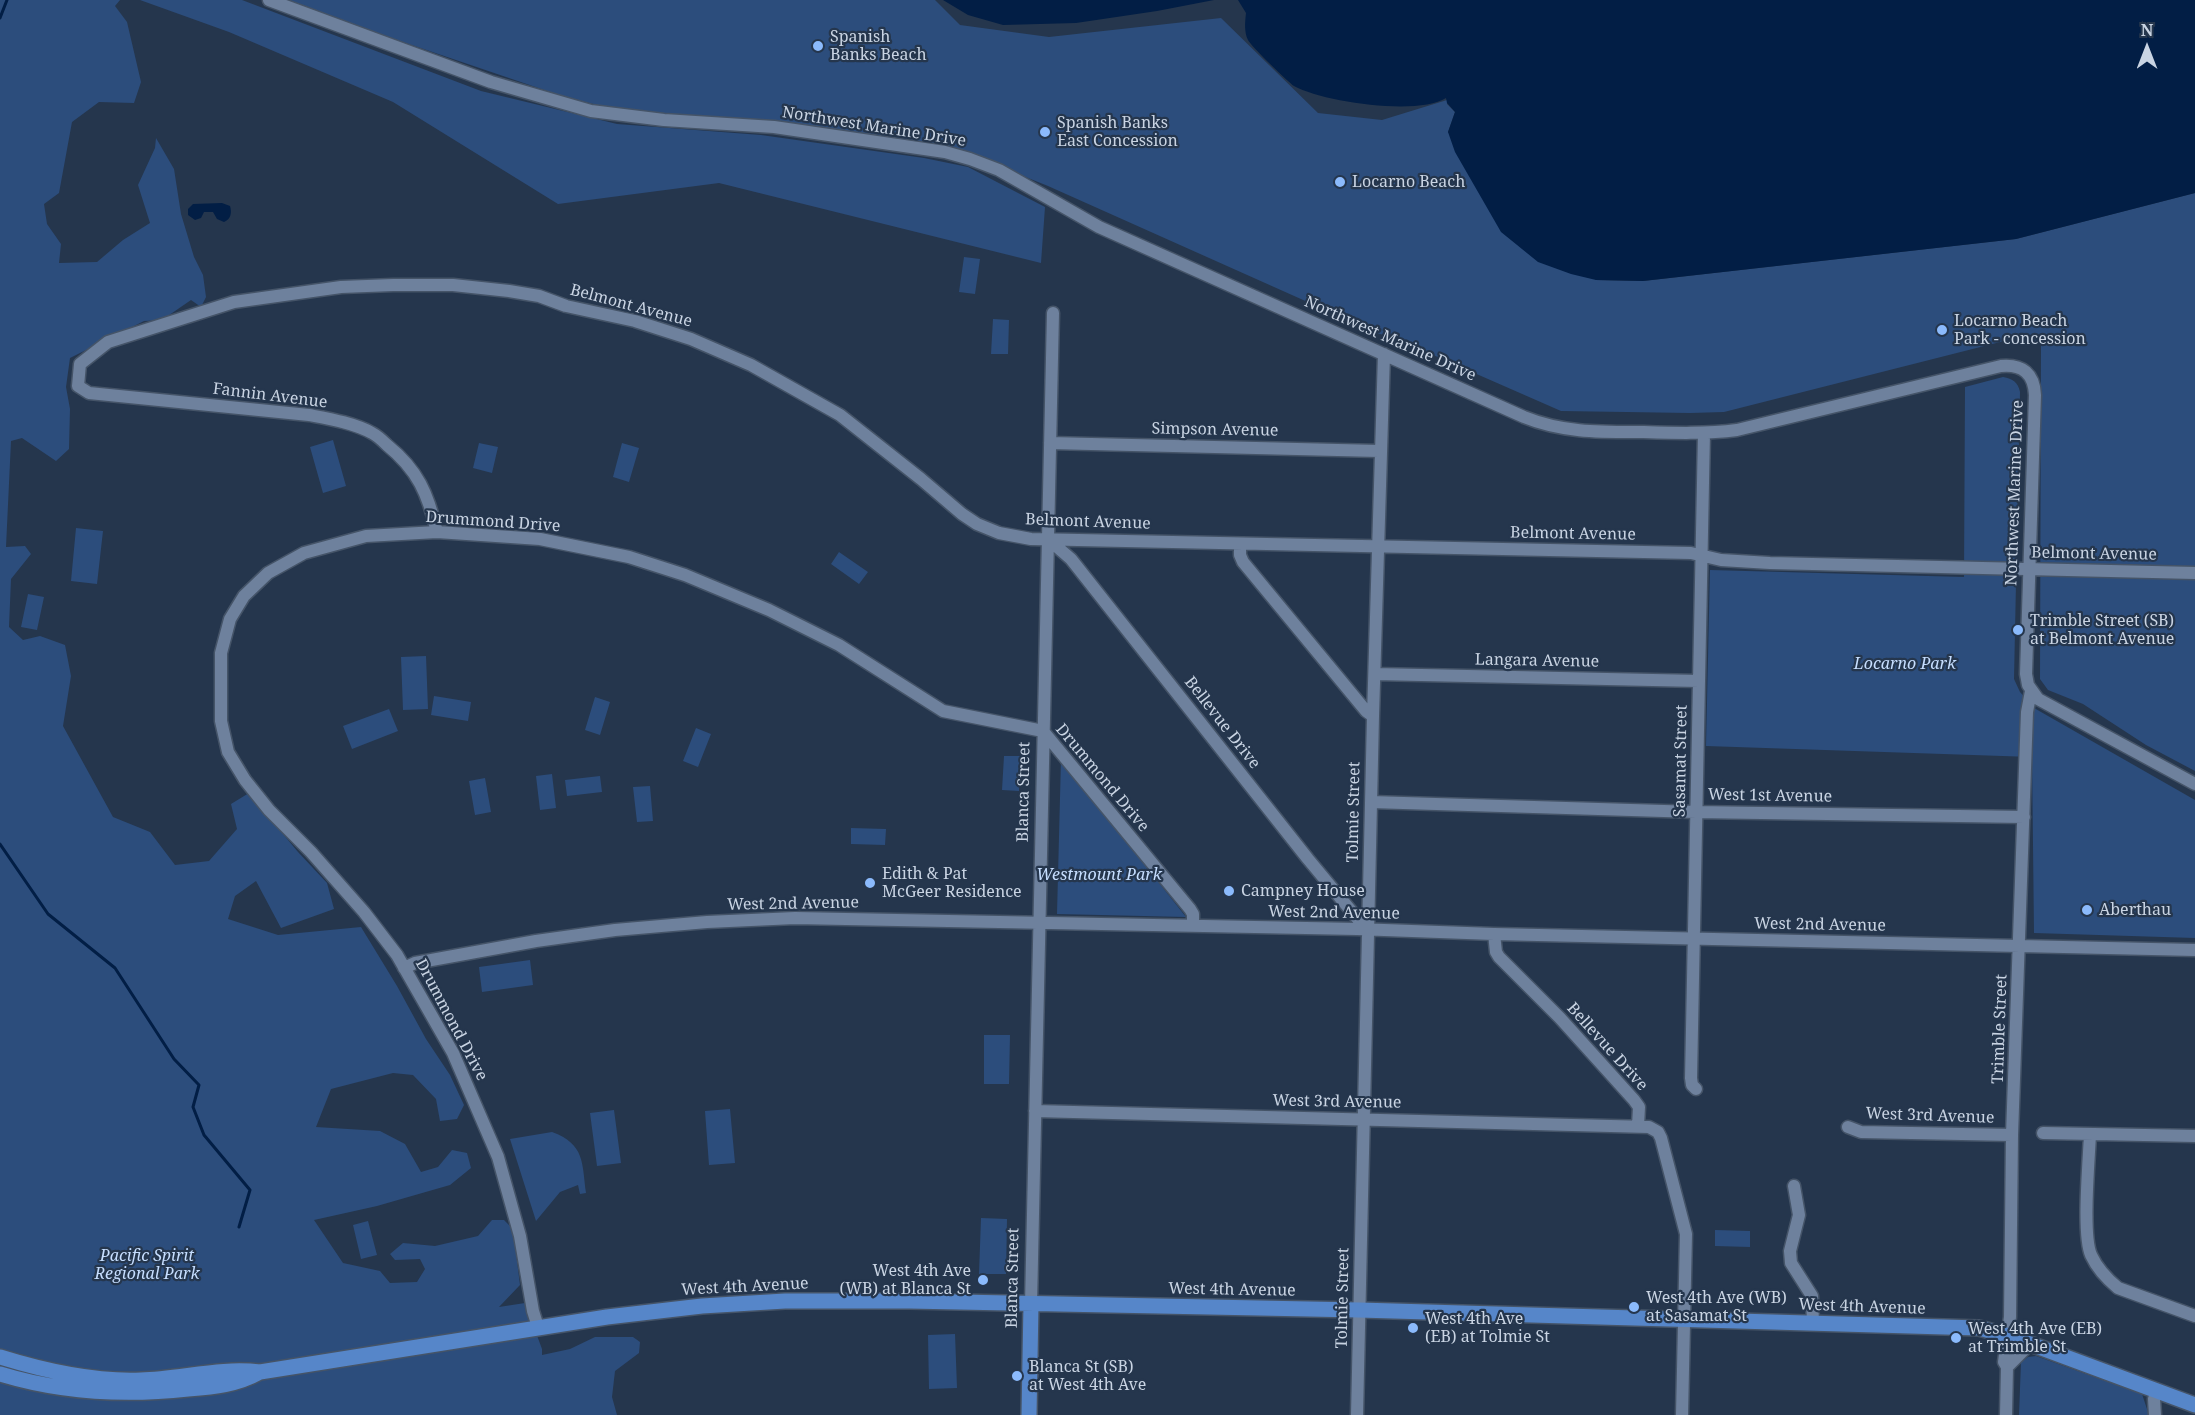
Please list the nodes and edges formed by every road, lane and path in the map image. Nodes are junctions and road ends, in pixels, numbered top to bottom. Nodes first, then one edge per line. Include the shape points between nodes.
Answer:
1 (269, 0) edge
2 (1053, 313) dead end
3 (1384, 354) junction
4 (78, 386) joint
5 (1704, 433) junction
6 (1050, 442) junction
7 (1379, 451) junction
8 (437, 532) junction
9 (1048, 539) junction
10 (1240, 544) junction
11 (1378, 546) junction
12 (1701, 556) junction
13 (2029, 569) junction
14 (2195, 573) edge
15 (1375, 674) junction
16 (1699, 681) junction
17 (2031, 691) junction
18 (1373, 716) junction
19 (1043, 731) junction
20 (2195, 784) edge
21 (1371, 802) junction
22 (1696, 812) junction
23 (2024, 817) junction
24 (1039, 923) junction
25 (1193, 926) junction
26 (1367, 930) junction
27 (1494, 934) junction
28 (1694, 938) junction
29 (2020, 946) junction
30 (2195, 950) edge
31 (404, 968) junction
32 (1696, 1089) dead end
33 (1035, 1112) junction
34 (1364, 1119) junction
35 (1638, 1125) junction
36 (1848, 1127) dead end
37 (2043, 1133) dead end
38 (2090, 1134) junction
39 (2012, 1135) junction
40 (2195, 1136) edge
41 (1794, 1186) dead end
42 (1031, 1304) junction
43 (1359, 1310) junction
44 (2195, 1316) edge
45 (1684, 1320) junction
46 (1813, 1323) junction
47 (538, 1327) junction
48 (2009, 1336) junction
49 (2030, 1344) junction
50 (0, 1357) edge
51 (2007, 1367) junction
52 (260, 1372) junction
53 (0, 1374) edge
54 (2157, 1391) junction
55 (2195, 1405) edge
56 (1029, 1415) edge
57 (1357, 1415) edge
58 (1682, 1415) edge
59 (2006, 1415) edge
60 (2155, 1415) edge

1 - 3 street, Northwest Marine Drive via 491,82 591,111 774,127 970,159 999,170 1098,227
2 - 6 street, Blanca Street
3 - 5 street, Northwest Marine Drive via 1552,427
3 - 7 street, Tolmie Street
4 - 8 street, Fannin Avenue via 89,393 309,415 373,433 420,480
4 - 9 street, Belmont Avenue via 81,364 108,342 234,303 341,287 453,285 509,291 635,321 746,362 840,415 978,524 999,533
5 - 12 street, Sasamat Street
5 - 13 street, Northwest Marine Drive via 1737,430 2001,366 2025,369 2035,395
6 - 7 street, Simpson Avenue
6 - 9 street, Blanca Street
7 - 11 street, Tolmie Street
8 - 19 street, Drummond Drive via 540,539 630,557 685,574 769,609 839,645 943,711
8 - 31 street, Drummond Drive via 366,536 304,553 268,573 244,596 230,619 221,653 221,721 228,752 245,780 364,912
9 - 10 street, Belmont Avenue
9 - 19 street, Blanca Street
9 - 26 street, Bellevue Drive via 1072,561
10 - 11 street, Belmont Avenue
10 - 18 street via 1243,562
11 - 12 street, Belmont Avenue
11 - 15 street, Tolmie Street
12 - 13 street, Belmont Avenue via 1770,563
12 - 16 street, Sasamat Street
13 - 14 street, Belmont Avenue
13 - 17 street, Northwest Marine Drive via 2026,674
15 - 16 street, Langara Avenue
15 - 18 street, Tolmie Street
16 - 22 street, Sasamat Street
17 - 20 street via 2038,699
17 - 23 street, Trimble Street
18 - 21 street, Tolmie Street
19 - 24 street, Blanca Street
19 - 25 street, Drummond Drive via 1190,909
21 - 22 street, West 1st Avenue
21 - 26 street, Tolmie Street
22 - 23 street, West 1st Avenue
22 - 28 street, Sasamat Street
23 - 29 street, Trimble Street
24 - 25 street, West 2nd Avenue
24 - 31 street, West 2nd Avenue via 805,918 707,922 547,939
24 - 33 street, Blanca Street
25 - 26 street, West 2nd Avenue
26 - 27 street, West 2nd Avenue
26 - 34 street, Tolmie Street
27 - 28 street, West 2nd Avenue
27 - 35 street, Bellevue Drive via 1498,957 1634,1100 1639,1107
28 - 29 street, West 2nd Avenue
28 - 32 street, Sasamat Street via 1691,1078
29 - 30 street, West 2nd Avenue
29 - 39 street, Trimble Street
31 - 47 street, Drummond Drive via 453,1053 498,1157 520,1236
33 - 34 street, West 3rd Avenue
33 - 42 street, Blanca Street
34 - 35 street, West 3rd Avenue
34 - 43 street, Tolmie Street
35 - 45 street via 1658,1132 1661,1138 1683,1221
36 - 39 street, West 3rd Avenue via 1861,1132
37 - 38 street
38 - 40 street
38 - 44 street via 2087,1228 2091,1254 2118,1288
39 - 48 street, Trimble Street
41 - 46 street via 1799,1215 1791,1263 1812,1296
42 - 43 main road, West 4th Avenue
42 - 47 main road, West 4th Avenue via 740,1303
42 - 56 main road, Blanca Street
43 - 45 main road, West 4th Avenue
43 - 57 street, Tolmie Street
45 - 46 main road, West 4th Avenue
45 - 58 street
46 - 48 main road, West 4th Avenue via 1979,1328
47 - 52 main road, West 4th Avenue
48 - 49 main road, West 4th Avenue
48 - 51 street, Trimble Street via 2004,1362
49 - 51 street
49 - 54 main road, West 4th Avenue
50 - 52 main road via 69,1375 113,1380 164,1379 238,1370
51 - 59 street, Trimble Street
52 - 53 main road via 244,1381 223,1385 139,1394 76,1390
54 - 55 main road, West 4th Avenue
54 - 60 street

